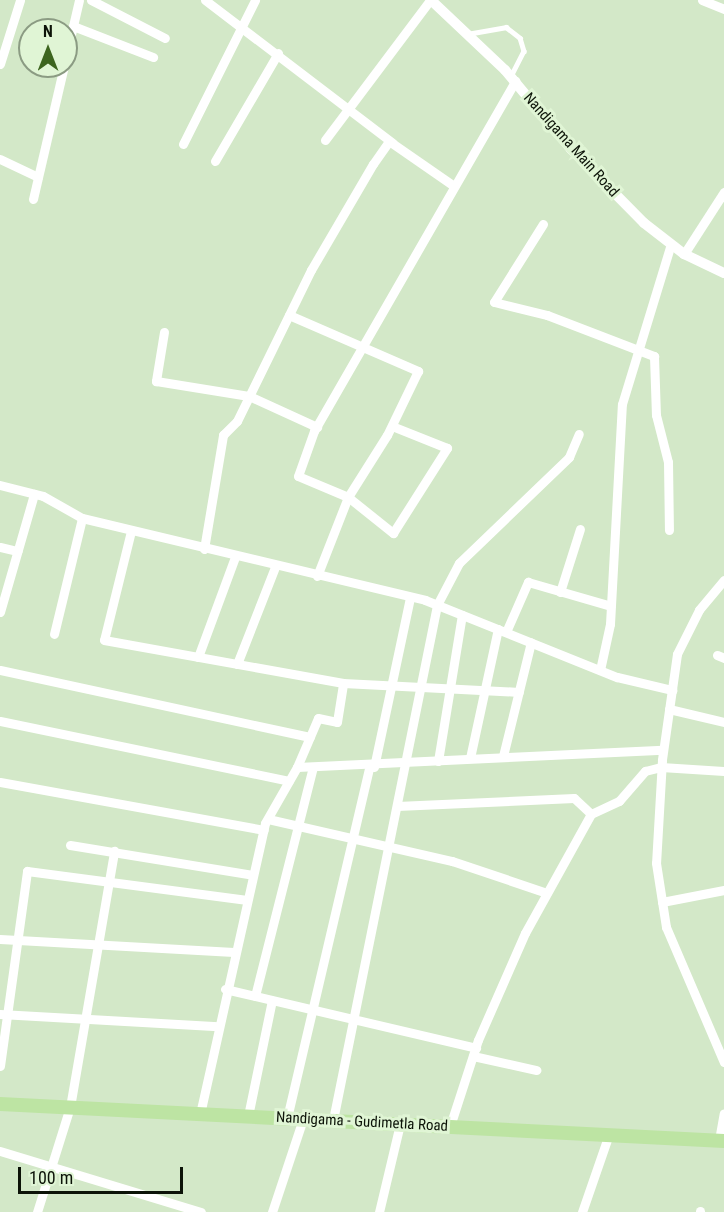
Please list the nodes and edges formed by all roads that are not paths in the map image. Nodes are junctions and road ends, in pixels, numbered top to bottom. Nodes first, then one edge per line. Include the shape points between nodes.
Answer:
1 (20, 0) edge
2 (79, 0) edge
3 (91, 0) edge
4 (205, 0) edge
5 (255, 0) edge
6 (431, 0) edge
7 (702, 0) edge
8 (724, 9) edge
9 (75, 18) edge
10 (78, 28) edge
11 (243, 28) junction
12 (467, 34) junction
13 (165, 38) dead end
14 (278, 53) junction
15 (153, 57) dead end
16 (0, 64) edge
17 (61, 78) edge
18 (513, 79) junction
19 (349, 108) junction
20 (325, 140) dead end
21 (393, 143) junction
22 (183, 144) dead end
23 (0, 159) edge
24 (215, 161) dead end
25 (38, 177) junction
26 (454, 186) junction
27 (724, 192) edge
28 (33, 199) dead end
29 (543, 224) dead end
30 (671, 244) junction
31 (684, 254) junction
32 (724, 273) edge
33 (289, 315) junction
34 (164, 332) dead end
35 (362, 346) junction
36 (638, 353) junction
37 (249, 396) junction
38 (392, 426) junction
39 (317, 427) junction
40 (579, 434) dead end
41 (0, 485) edge
42 (34, 494) junction
43 (348, 497) junction
44 (82, 518) junction
45 (580, 528) dead end
46 (669, 530) dead end
47 (131, 531) junction
48 (0, 547) edge
49 (204, 549) junction
50 (18, 551) junction
51 (235, 557) junction
52 (275, 567) junction
53 (317, 576) junction
54 (724, 580) edge
55 (560, 592) junction
56 (410, 597) junction
57 (437, 604) junction
58 (611, 606) junction
59 (1, 607) edge
60 (462, 615) junction
61 (502, 631) junction
62 (54, 634) dead end
63 (531, 642) junction
64 (198, 657) junction
65 (237, 664) junction
66 (0, 670) edge
67 (600, 670) junction
68 (343, 683) junction
69 (392, 685) junction
70 (422, 687) junction
71 (450, 688) junction
72 (485, 690) junction
73 (672, 690) junction
74 (519, 692) junction
75 (669, 709) junction
76 (0, 722) edge
77 (724, 722) edge
78 (310, 737) junction
79 (663, 750) junction
80 (503, 756) junction
81 (470, 758) junction
82 (438, 761) junction
83 (407, 764) junction
84 (297, 767) junction
85 (313, 767) junction
86 (371, 767) junction
87 (661, 767) junction
88 (724, 771) edge
89 (289, 781) junction
90 (0, 782) edge
91 (397, 806) junction
92 (591, 814) junction
93 (268, 819) junction
94 (301, 827) junction
95 (264, 830) junction
96 (351, 838) junction
97 (70, 845) dead end
98 (388, 847) junction
99 (114, 851) junction
100 (253, 875) junction
101 (108, 881) junction
102 (724, 890) edge
103 (547, 893) junction
104 (247, 900) junction
105 (662, 902) junction
106 (0, 939) edge
107 (18, 940) junction
108 (97, 946) junction
109 (234, 952) junction
110 (225, 990) junction
111 (255, 996) junction
112 (272, 1000) junction
113 (310, 1009) junction
114 (4, 1015) edge
115 (352, 1019) junction
116 (83, 1023) junction
117 (218, 1026) junction
118 (723, 1051) edge
119 (474, 1052) junction
120 (724, 1062) edge
121 (0, 1066) edge
122 (536, 1070) dead end
123 (0, 1104) edge
124 (70, 1107) junction
125 (724, 1113) edge
126 (200, 1114) junction
127 (248, 1116) junction
128 (286, 1118) junction
129 (303, 1119) junction
130 (333, 1120) junction
131 (400, 1124) junction
132 (450, 1126) junction
133 (609, 1134) junction
134 (722, 1140) edge
135 (0, 1151) edge
136 (52, 1164) junction
137 (37, 1212) edge
138 (201, 1212) edge
139 (272, 1212) edge
140 (379, 1212) edge
141 (582, 1212) edge

1 - 16 street
2 - 9 street
3 - 13 street
4 - 11 street
5 - 11 street
6 - 12 street, Nandigama Main Road
6 - 19 street
7 - 8 street
10 - 15 street
11 - 14 street
11 - 22 street
12 - 18 street, Nandigama Main Road
12 - 18 lane via 506,27 520,38 524,51
14 - 19 street
14 - 24 street
17 - 25 street
18 - 26 street
18 - 30 street, Nandigama Main Road via 606,187
19 - 20 street
19 - 21 street
21 - 26 street
21 - 33 street via 389,141 373,164
23 - 25 street
25 - 28 street
26 - 35 street
27 - 31 street
29 - 36 street via 494,302 547,315
30 - 31 street, Nandigama Main Road
30 - 36 street
31 - 32 street, Nandigama Main Road
33 - 35 street
33 - 37 street
34 - 37 street via 156,381
35 - 38 street via 418,371
35 - 39 street
36 - 46 street via 654,356 656,415 668,462
36 - 58 street via 622,404
37 - 39 street
37 - 49 street via 223,435
38 - 43 street
38 - 43 street via 447,448 393,533
39 - 43 street via 298,476
40 - 57 street via 569,457 459,563
41 - 42 street
42 - 44 street
42 - 50 street
43 - 53 street
44 - 47 street
44 - 62 street
45 - 55 street
47 - 49 street
47 - 64 street via 104,640
48 - 50 street
49 - 51 street
50 - 59 street
51 - 52 street
51 - 64 street
52 - 53 street
52 - 65 street
53 - 56 street
54 - 73 street via 699,610 677,654
55 - 58 street
55 - 61 street via 528,582
56 - 57 street
56 - 69 street
57 - 60 street
57 - 70 street
58 - 67 street
60 - 61 street
60 - 71 street
61 - 63 street
61 - 72 street
63 - 67 street
63 - 74 street
64 - 65 street
65 - 68 street
66 - 78 street
67 - 73 street
68 - 69 street
68 - 78 street via 337,722 318,718
69 - 70 street
69 - 86 street
70 - 71 street
70 - 83 street
71 - 72 street
71 - 82 street
72 - 74 street
72 - 81 street
73 - 75 street
74 - 80 street
75 - 77 street
75 - 79 street
76 - 89 street
78 - 84 street
79 - 80 street
79 - 87 street
80 - 81 street
81 - 82 street
82 - 83 street
83 - 86 street
83 - 91 street
84 - 85 street
84 - 89 street
85 - 86 street
85 - 94 street
86 - 96 street
87 - 88 street
87 - 92 street via 645,771 619,801
87 - 105 street via 656,863
89 - 93 street
90 - 95 street
91 - 92 street via 574,798
91 - 98 street
92 - 103 street
93 - 94 street
93 - 95 street
94 - 96 street
94 - 111 street
95 - 100 street
96 - 98 street
96 - 113 street
97 - 99 street
98 - 103 street
98 - 115 street
99 - 100 street
99 - 101 street
100 - 104 street
101 - 104 street
101 - 107 street via 27,871
101 - 108 street
102 - 105 street
103 - 119 street
104 - 109 street
105 - 118 street via 666,927
106 - 107 street
107 - 108 street
107 - 114 street
108 - 109 street
108 - 116 street
109 - 110 street
110 - 111 street
110 - 117 street
111 - 112 street
112 - 113 street
112 - 127 street
113 - 115 street
113 - 128 street
114 - 116 street
114 - 121 street
115 - 119 street
115 - 130 street
116 - 117 street
116 - 124 street
117 - 126 street
118 - 120 street
119 - 122 street
119 - 132 street
123 - 124 main road, Nandigama - Gudimetla Road
124 - 126 main road, Nandigama - Gudimetla Road
124 - 136 street
125 - 134 street
126 - 127 main road, Nandigama - Gudimetla Road
127 - 128 main road, Nandigama - Gudimetla Road
128 - 129 main road, Nandigama - Gudimetla Road
129 - 130 main road, Nandigama - Gudimetla Road
129 - 139 street
130 - 131 main road, Nandigama - Gudimetla Road
131 - 132 main road, Nandigama - Gudimetla Road
131 - 140 street
132 - 133 main road, Nandigama - Gudimetla Road
133 - 134 main road, Nandigama - Gudimetla Road
133 - 141 street
135 - 136 street
136 - 137 street
136 - 138 street

